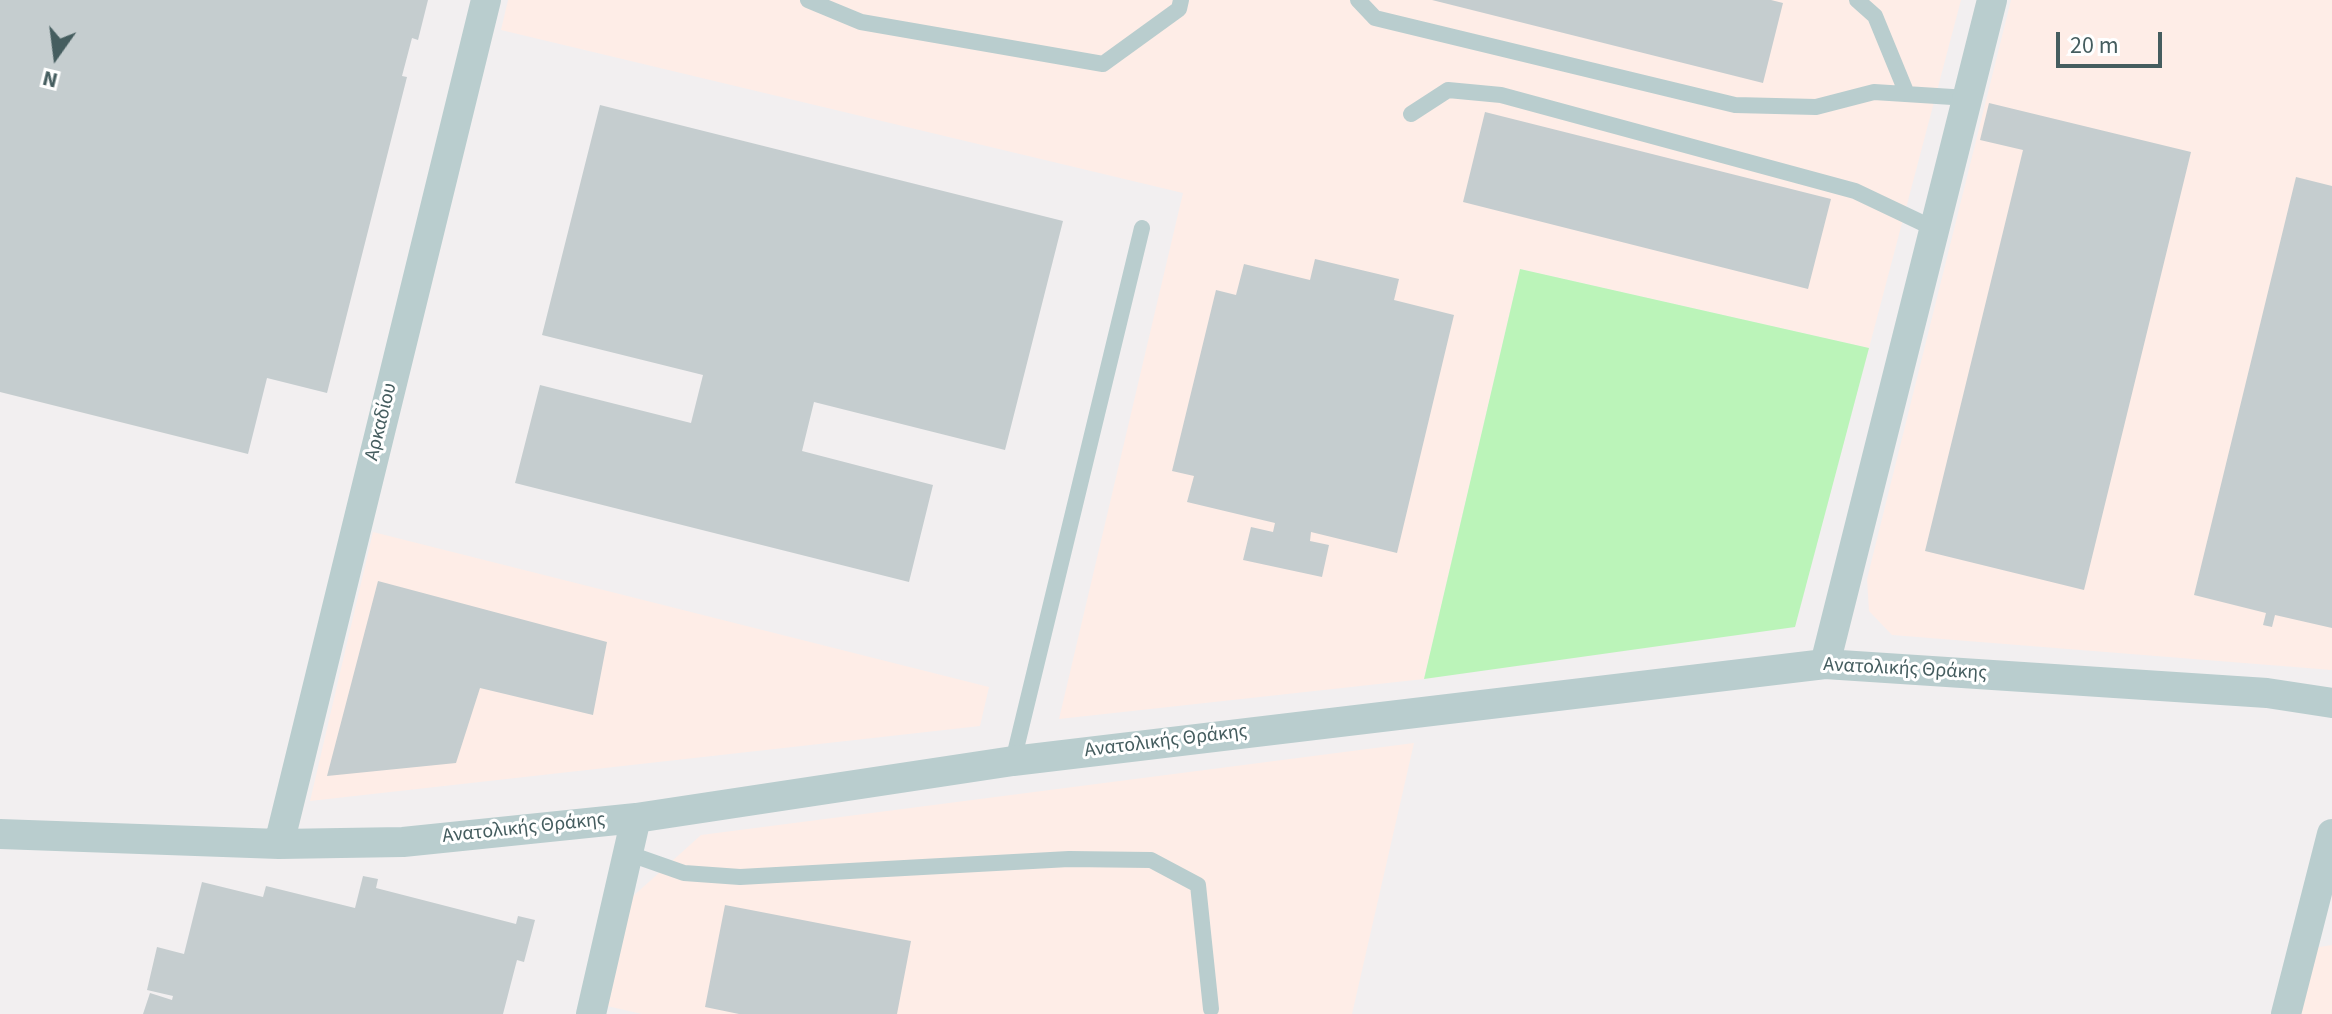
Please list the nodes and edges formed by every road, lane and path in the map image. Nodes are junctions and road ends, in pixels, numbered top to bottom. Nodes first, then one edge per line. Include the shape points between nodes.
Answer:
1 (486, 0) edge
2 (808, 0) edge
3 (1181, 0) edge
4 (1358, 0) edge
5 (1857, 0) edge
6 (1992, 0) edge
7 (1907, 94) junction
8 (1968, 98) junction
9 (1411, 114) dead end
10 (1142, 228) dead end
11 (1935, 229) junction
12 (1825, 664) junction
13 (2332, 703) edge
14 (1013, 761) junction
15 (636, 818) junction
16 (0, 834) edge
17 (2332, 834) edge
18 (279, 844) junction
19 (627, 853) junction
20 (1211, 1009) dead end
21 (591, 1014) edge
22 (2286, 1014) edge

1 - 18 street, Αρκαδίου
2 - 3 lane via 861,22 1103,64 1179,9
4 - 7 lane via 1375,18 1735,105 1816,107 1874,92
5 - 7 lane via 1875,16
6 - 8 street
7 - 8 lane
8 - 11 street
9 - 11 lane via 1448,90 1501,95 1855,191
10 - 14 lane
11 - 12 street
12 - 13 street, Ανατολικής Θράκης via 2251,692
12 - 14 street, Ανατολικής Θράκης
14 - 15 street, Ανατολικής Θράκης
15 - 18 street, Ανατολικής Θράκης via 403,842
15 - 19 street
16 - 18 street, Ανατολικής Θράκης
17 - 22 street
19 - 20 lane via 684,873 740,877 1069,859 1151,860 1198,885
19 - 21 street

